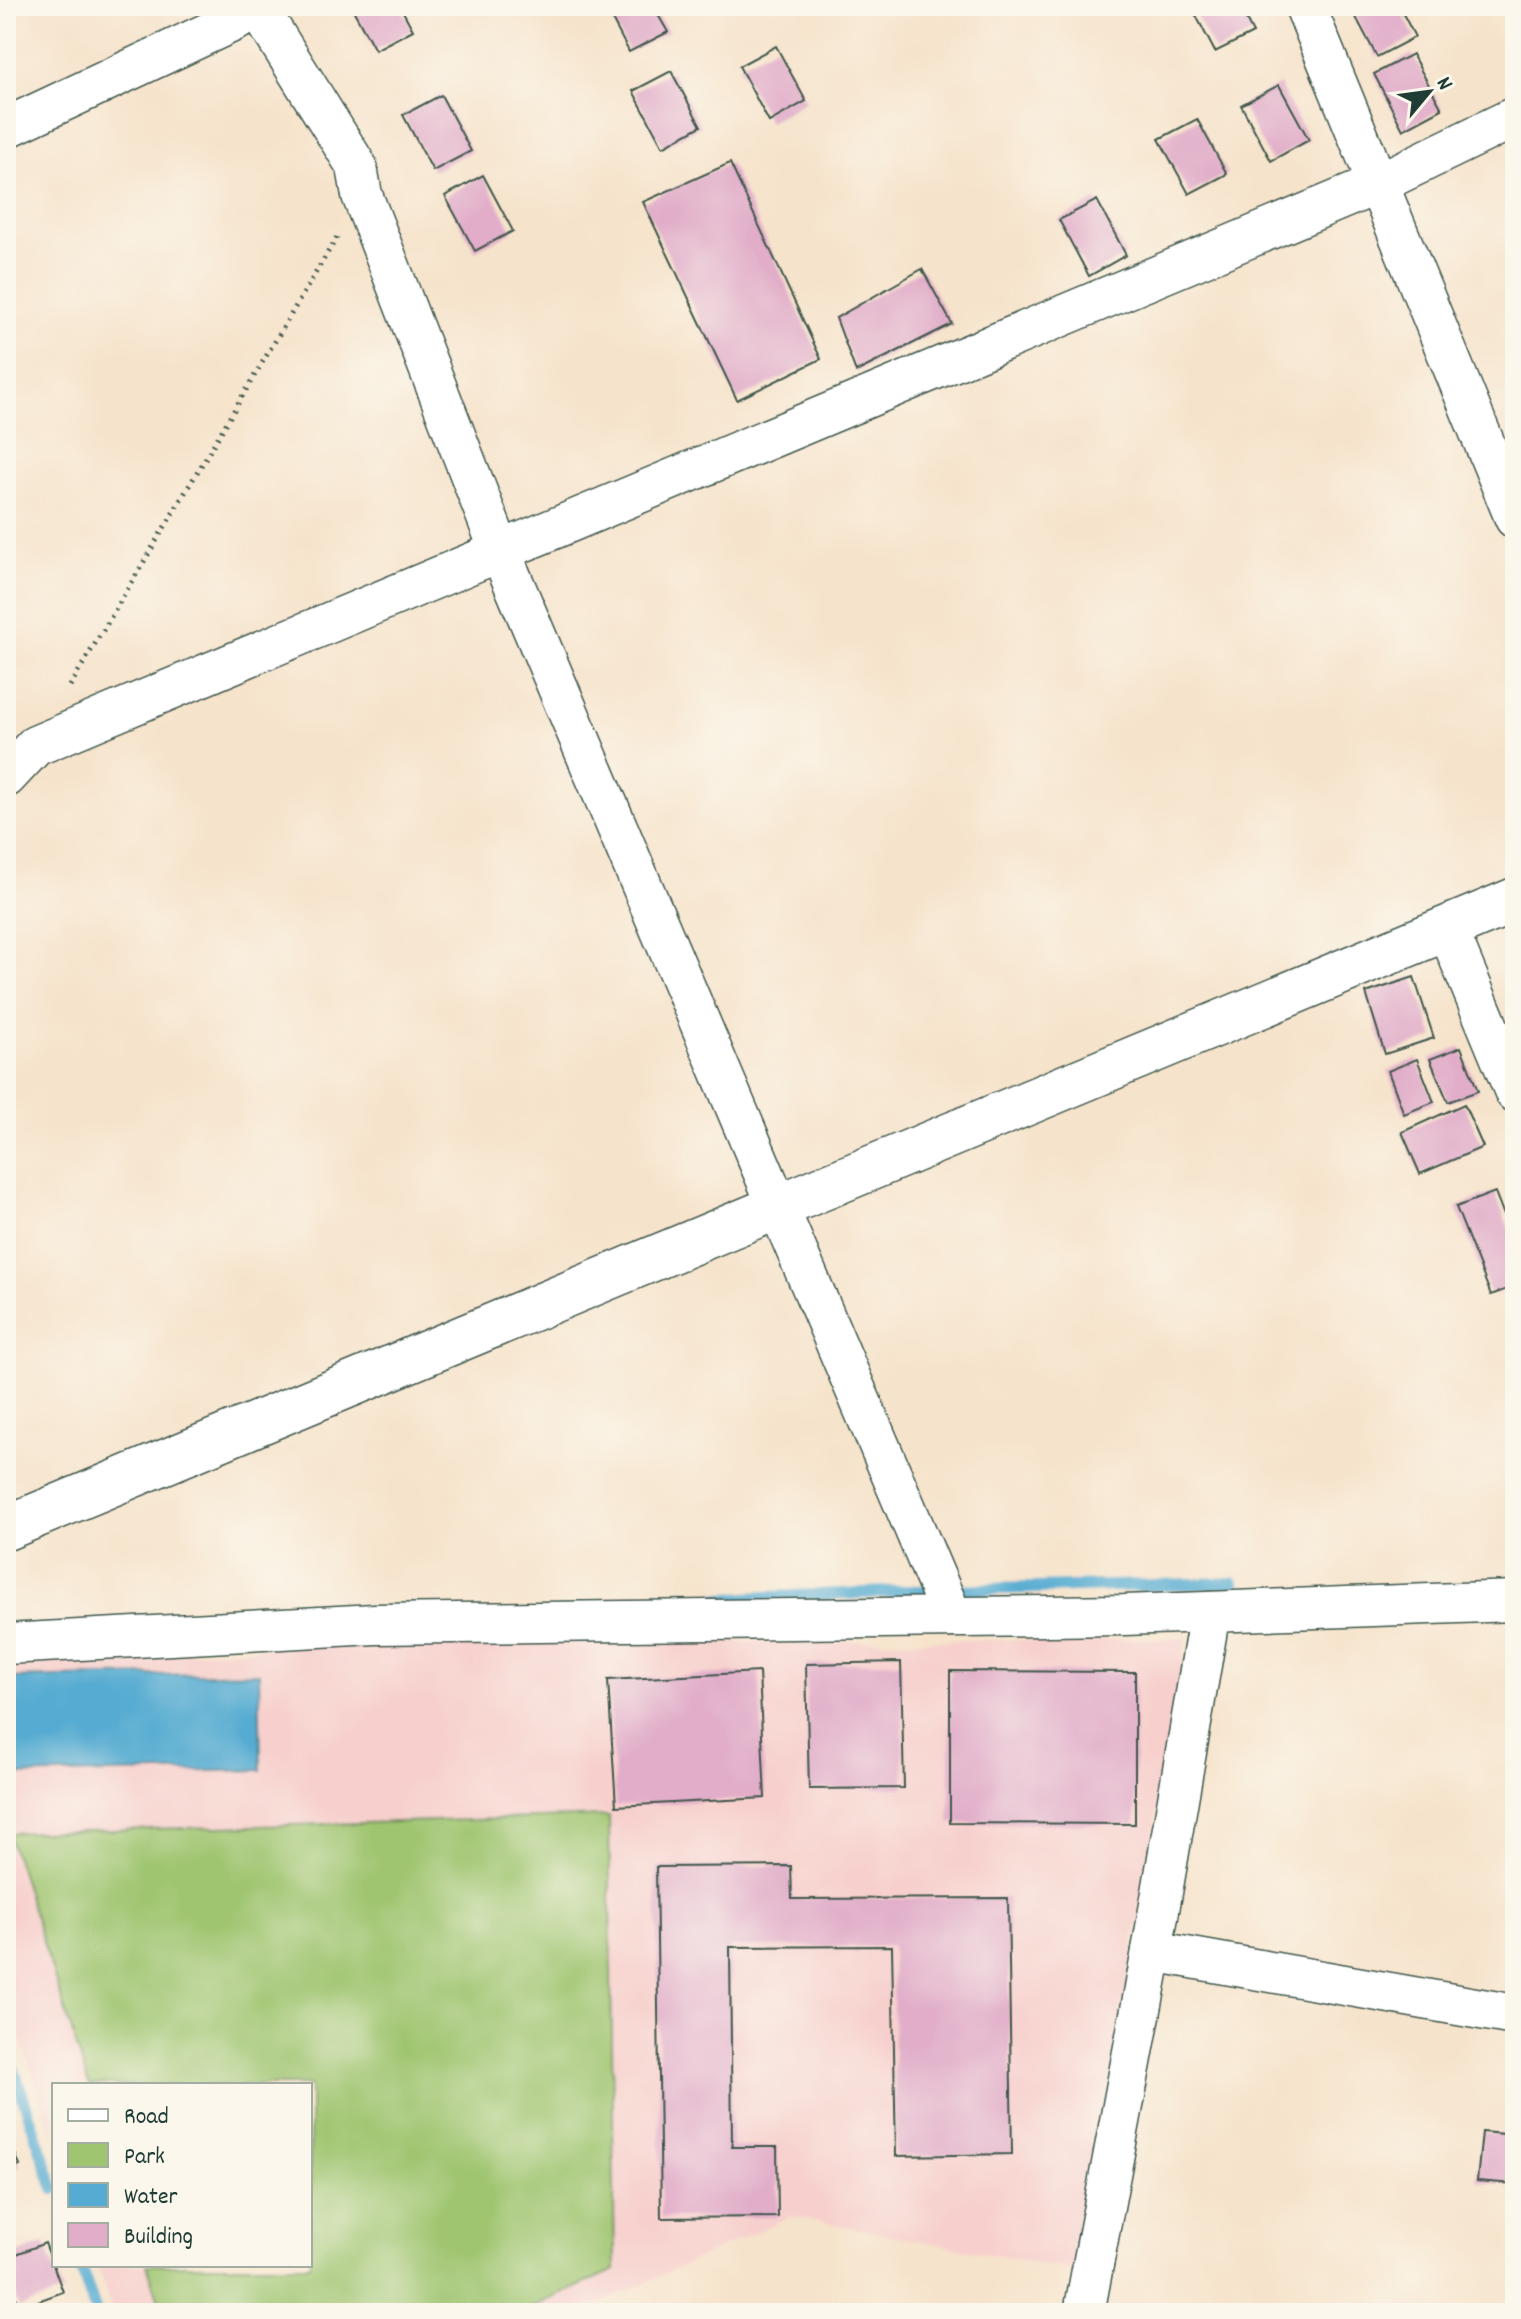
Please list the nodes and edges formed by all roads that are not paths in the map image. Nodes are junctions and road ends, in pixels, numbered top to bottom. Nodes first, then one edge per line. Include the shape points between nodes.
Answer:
1 (1305, 6) edge
2 (260, 7) edge
3 (1515, 117) edge
4 (6, 128) edge
5 (1377, 184) junction
6 (1515, 518) edge
7 (500, 551) junction
8 (6, 777) edge
9 (1515, 900) edge
10 (1447, 928) junction
11 (1515, 1092) edge
12 (779, 1209) junction
13 (6, 1528) edge
14 (1515, 1601) edge
15 (1210, 1612) junction
16 (952, 1617) junction
17 (6, 1644) edge
18 (1152, 1951) junction
19 (1515, 2015) edge
20 (1084, 2313) edge

1 - 5 street
2 - 4 street
2 - 7 street via 357,167 362,195
3 - 5 street
5 - 6 street
5 - 7 street
7 - 8 street via 35,746
7 - 12 street
9 - 10 street
10 - 11 street
10 - 12 street
12 - 13 street
12 - 16 street
14 - 15 street
15 - 16 street
15 - 18 street
16 - 17 street via 375,1624
18 - 19 street
18 - 20 street

